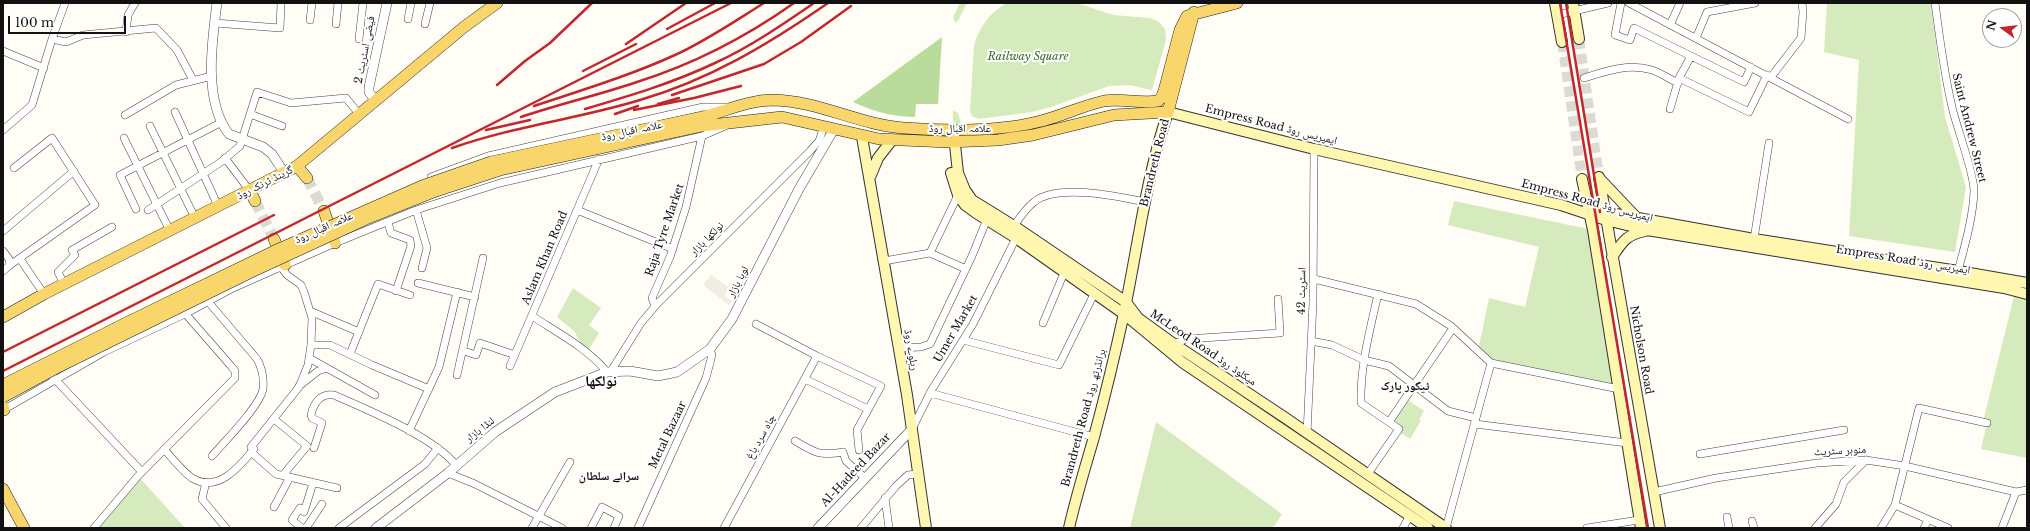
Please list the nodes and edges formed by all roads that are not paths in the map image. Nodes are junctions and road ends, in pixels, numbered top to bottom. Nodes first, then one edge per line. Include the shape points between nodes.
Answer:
1 (66, 3) edge
2 (135, 3) edge
3 (217, 3) edge
4 (281, 3) edge
5 (312, 3) edge
6 (338, 3) edge
7 (363, 3) edge
8 (387, 3) edge
9 (412, 3) edge
10 (430, 3) edge
11 (497, 3) edge
12 (1237, 3) edge
13 (1555, 3) edge
14 (1608, 3) edge
15 (1621, 3) edge
16 (1629, 3) edge
17 (1680, 3) edge
18 (1755, 3) edge
19 (1802, 3) edge
20 (1935, 3) edge
21 (485, 6) edge
22 (1574, 7) edge
23 (1194, 12) junction
24 (1557, 16) junction
25 (408, 19) dead end
26 (310, 20) dead end
27 (214, 23) junction
28 (336, 24) dead end
29 (425, 24) dead end
30 (1670, 25) junction
31 (126, 32) junction
32 (1696, 38) junction
33 (52, 39) junction
34 (359, 39) dead end
35 (1579, 39) tunnel mouth
36 (1562, 42) tunnel mouth
37 (3, 51) edge
38 (1691, 56) junction
39 (1751, 67) junction
40 (44, 68) junction
41 (212, 76) junction
42 (1769, 76) junction
43 (1584, 78) dead end
44 (193, 80) junction
45 (1678, 80) junction
46 (375, 100) junction
47 (733, 107) junction
48 (1670, 109) dead end
49 (175, 112) dead end
50 (1168, 112) junction
51 (250, 114) junction
52 (359, 114) junction
53 (125, 115) dead end
54 (1848, 119) dead end
55 (222, 122) junction
56 (150, 126) dead end
57 (282, 126) dead end
58 (700, 127) junction
59 (829, 128) junction
60 (951, 129) junction
61 (3, 130) edge
62 (862, 136) junction
63 (124, 138) dead end
64 (189, 139) junction
65 (242, 140) junction
66 (892, 140) junction
67 (952, 142) junction
68 (1769, 143) dead end
69 (1314, 149) junction
70 (162, 153) junction
71 (225, 158) junction
72 (599, 159) junction
73 (138, 166) junction
74 (297, 166) junction
75 (14, 168) dead end
76 (74, 171) junction
77 (204, 173) junction
78 (285, 174) junction
79 (870, 177) junction
80 (307, 178) tunnel mouth
81 (1582, 179) tunnel mouth
82 (180, 189) junction
83 (250, 191) junction
84 (958, 195) junction
85 (255, 201) tunnel mouth
86 (1145, 202) junction
87 (157, 204) junction
88 (218, 206) junction
89 (136, 209) dead end
90 (148, 210) dead end
91 (416, 210) junction
92 (577, 210) junction
93 (324, 211) tunnel mouth
94 (1589, 212) junction
95 (1605, 216) junction
96 (1635, 216) junction
97 (195, 218) junction
98 (987, 219) junction
99 (328, 222) junction
100 (388, 222) junction
101 (1014, 226) junction
102 (112, 227) dead end
103 (1647, 230) junction
104 (3, 231) edge
105 (170, 231) junction
106 (1016, 238) junction
107 (1754, 239) junction
108 (275, 243) junction
109 (335, 243) junction
110 (673, 249) junction
111 (3, 251) edge
112 (263, 253) junction
113 (930, 254) junction
114 (1612, 257) junction
115 (483, 258) dead end
116 (20, 259) junction
117 (884, 261) junction
118 (10, 265) junction
119 (283, 266) junction
120 (422, 268) dead end
121 (966, 269) junction
122 (3, 271) edge
123 (270, 272) junction
124 (1064, 273) junction
125 (1957, 276) junction
126 (1314, 279) junction
127 (418, 283) dead end
128 (2027, 283) edge
129 (64, 284) junction
130 (196, 285) junction
131 (396, 291) junction
132 (457, 292) junction
133 (44, 294) junction
134 (1094, 294) junction
135 (1378, 294) junction
136 (2027, 294) edge
137 (172, 295) junction
138 (410, 295) dead end
139 (475, 297) junction
140 (1278, 299) dead end
141 (207, 301) junction
142 (1126, 302) junction
143 (655, 306) junction
144 (310, 312) junction
145 (185, 314) junction
146 (1124, 314) junction
147 (532, 316) junction
148 (3, 318) edge
149 (756, 324) dead end
150 (1043, 324) dead end
151 (1453, 328) junction
152 (359, 332) junction
153 (963, 340) junction
154 (1311, 341) junction
155 (1174, 344) junction
156 (311, 345) junction
157 (898, 348) junction
158 (710, 349) junction
159 (464, 351) junction
160 (350, 354) junction
161 (515, 355) junction
162 (817, 356) junction
163 (309, 358) junction
164 (1364, 360) junction
165 (40, 362) junction
166 (1490, 363) junction
167 (510, 366) dead end
168 (327, 368) junction
169 (609, 372) junction
170 (457, 375) dead end
171 (55, 379) junction
172 (805, 379) junction
173 (3, 382) edge
174 (1415, 384) junction
175 (3, 385) edge
176 (299, 386) junction
177 (429, 389) junction
178 (1619, 389) junction
179 (930, 393) junction
180 (375, 395) dead end
181 (3, 397) edge
182 (3, 409) edge
183 (868, 409) junction
184 (1284, 417) junction
185 (274, 419) junction
186 (1475, 421) junction
187 (1390, 422) junction
188 (1987, 422) dead end
189 (1277, 427) junction
190 (912, 428) junction
191 (1844, 430) dead end
192 (408, 431) junction
193 (1307, 434) junction
194 (1094, 437) junction
195 (795, 441) dead end
196 (1627, 443) junction
197 (314, 448) dead end
198 (438, 448) junction
199 (164, 449) junction
200 (859, 450) dead end
201 (251, 452) junction
202 (1700, 454) dead end
203 (212, 456) dead end
204 (1866, 460) junction
205 (570, 462) dead end
206 (456, 466) junction
207 (1905, 466) junction
208 (142, 472) junction
209 (448, 473) junction
210 (917, 474) junction
211 (1367, 475) junction
212 (286, 476) junction
213 (865, 478) junction
214 (206, 482) junction
215 (313, 483) junction
216 (337, 488) dead end
217 (3, 489) edge
218 (2027, 490) edge
219 (1654, 492) junction
220 (2016, 492) junction
221 (885, 498) junction
222 (322, 504) dead end
223 (1895, 506) junction
224 (274, 507) dead end
225 (1410, 515) junction
226 (538, 516) junction
227 (1727, 517) dead end
228 (1928, 520) junction
229 (1640, 524) edge
230 (24, 528) edge
231 (94, 528) edge
232 (226, 528) edge
233 (302, 528) edge
234 (306, 528) edge
235 (339, 528) edge
236 (376, 528) edge
237 (532, 528) edge
238 (562, 528) edge
239 (592, 528) edge
240 (614, 528) edge
241 (638, 528) edge
242 (724, 528) edge
243 (818, 528) edge
244 (861, 528) edge
245 (889, 528) edge
246 (926, 528) edge
247 (1069, 528) edge
248 (1403, 528) edge
249 (1428, 528) edge
250 (1446, 528) edge
251 (1587, 528) edge
252 (1660, 528) edge
253 (1729, 528) edge
254 (1815, 528) edge
255 (1881, 528) edge
256 (1924, 528) edge
257 (1948, 528) edge
258 (2002, 528) edge

1 - 33 street
2 - 31 street via 128,15
3 - 27 street
4 - 27 street via 280,28
5 - 26 street
6 - 28 street
7 - 34 street
8 - 46 street, فیضی اسٹریٹ 2 via 369,87 369,92
9 - 25 street
10 - 29 street
11 - 21 main road, گرینڈ ٹرنک روڈ
12 - 23 main road
13 - 24 main road
14 - 22 street
15 - 38 street via 1615,35 1630,40 1634,28
16 - 30 street
17 - 30 street
18 - 32 street via 1707,12
19 - 42 street via 1800,38
20 - 125 street, Saint Andrew Street via 1942,61 1974,190
21 - 46 main road, گرینڈ ٹرنک روڈ
22 - 24 street
22 - 35 main road
23 - 50 main road, Brandreth Road
23 - 60 main road, علامہ اقبال روڈ via 1187,16 1183,24 1164,92 1158,101 1104,101 1036,123 1000,128
24 - 36 main road
27 - 41 street
30 - 32 street
31 - 33 street via 83,36 66,42
31 - 44 street via 156,28 177,50
32 - 39 street
33 - 40 street
37 - 40 street
38 - 39 street via 1744,82
38 - 45 street
39 - 42 street
40 - 61 street via 32,104
41 - 44 street
41 - 55 street via 216,104
42 - 45 street via 1749,112
42 - 54 street
43 - 45 street via 1613,69 1633,67 1652,70
44 - 53 street via 176,85
45 - 48 street
46 - 52 main road, گرینڈ ٹرنک روڈ
47 - 58 main road, علامہ اقبال روڈ
47 - 60 main road, علامہ اقبال روڈ via 758,101 791,102 881,125
47 - 99 street via 703,107 488,156 419,182
49 - 64 street
50 - 67 main road, علامہ اقبال روڈ via 1114,115 1033,135
50 - 69 main road, Empress Road ایمپریس روڈ
50 - 86 main road, Brandreth Road
51 - 52 street via 257,92 291,103 346,98
51 - 57 street
51 - 65 street
52 - 74 main road, گرینڈ ٹرنک روڈ
55 - 64 street
55 - 65 street via 229,134
56 - 70 street
58 - 59 main road, علامہ اقبال روڈ via 782,117
58 - 72 street
58 - 110 street, Raja Tyre Market via 686,207
58 - 175 main road, علامہ اقبال روڈ, bridge via 491,162 422,186 279,248
58 - 181 main road, علامہ اقبال روڈ, bridge via 500,170 436,191 366,219 250,272
59 - 62 main road, علامہ اقبال روڈ
59 - 143 street, نولکھا بازار via 810,151
59 - 158 street, لوہا بازار via 732,319
60 - 67 main road, McLeod Road میکلوڈ روڈ
62 - 66 main road, علامہ اقبال روڈ
62 - 79 main road, ریلوے روڈ
63 - 73 street
64 - 70 street
64 - 77 street
65 - 71 street via 240,146
65 - 78 street via 263,147 272,154
66 - 67 main road, علامہ اقبال روڈ
66 - 79 main road via 878,158
67 - 84 main road, McLeod Road میکلوڈ روڈ via 950,167
67 - 101 main road, McLeod Road میکلوڈ روڈ via 958,173 972,200
68 - 107 street
69 - 94 main road, Empress Road ایمپریس روڈ
69 - 126 street, اسٹریٹ 42
70 - 73 street
70 - 82 street
71 - 77 street
71 - 83 street
72 - 91 street via 500,183
72 - 92 street, Aslam Khan Road
73 - 87 street
73 - 89 street via 120,175
74 - 78 main road, گرینڈ ٹرنک روڈ
74 - 80 main road
75 - 76 street via 52,138
76 - 104 street
76 - 116 street via 95,205
77 - 82 street
77 - 88 street
78 - 83 main road, گرینڈ ٹرنک روڈ
79 - 117 main road, ریلوے روڈ
81 - 94 main road
82 - 87 street
82 - 97 street
83 - 85 main road
83 - 88 main road, گرینڈ ٹرنک روڈ
84 - 98 main road, McLeod Road میکلوڈ روڈ via 965,205
84 - 113 street
86 - 101 street via 1108,194 1050,195 1035,201
86 - 142 main road, Brandreth Road
87 - 90 street
87 - 105 street
88 - 97 main road, گرینڈ ٹرنک روڈ
91 - 100 street
91 - 120 street via 427,248
92 - 110 street
92 - 147 street, Aslam Khan Road
93 - 99 main road
94 - 95 main road, Empress Road ایمپریس روڈ
94 - 178 main road
95 - 96 main road, Empress Road ایمپریس روڈ
95 - 96 main road, Nicholson Road via 1599,178
95 - 103 main road, Empress Road ایمپریس روڈ
95 - 114 main road, Nicholson Road
96 - 107 main road, Empress Road ایمپریس روڈ
97 - 105 main road, گرینڈ ٹرنک روڈ
98 - 106 main road, McLeod Road میکلوڈ روڈ
98 - 121 street
99 - 108 street
99 - 109 main road
100 - 109 street
100 - 131 street via 391,232 410,240 411,246
101 - 142 main road, McLeod Road میکلوڈ روڈ
102 - 129 street via 72,250 76,255 58,272
103 - 114 main road via 1632,234
103 - 125 main road, Empress Road ایمپریس روڈ
105 - 129 main road, گرینڈ ٹرنک روڈ
106 - 124 main road, McLeod Road میکلوڈ روڈ
106 - 153 street, Umer Market
107 - 125 main road, Empress Road ایمپریس روڈ
108 - 112 street
108 - 119 main road
109 - 119 street
110 - 143 street, Raja Tyre Market via 652,298
111 - 118 street
112 - 123 street
112 - 130 street
113 - 117 street
113 - 121 street
114 - 219 main road, Nicholson Road
115 - 139 street
116 - 118 street
116 - 133 street
117 - 157 main road, ریلوے روڈ
118 - 122 street
119 - 123 street
119 - 144 street via 287,275 301,285
121 - 157 street via 930,344
123 - 141 street
124 - 134 main road, McLeod Road میکلوڈ روڈ
124 - 150 street
125 - 128 main road, Empress Road ایمپریس روڈ
125 - 136 main road, Empress Road ایمپریس روڈ
126 - 135 street
126 - 154 street, اسٹریٹ 42
127 - 132 street
129 - 133 main road, گرینڈ ٹرنک روڈ
130 - 137 street
130 - 141 street
131 - 138 street
131 - 152 street via 378,284
132 - 139 street
132 - 177 street via 439,367
133 - 148 main road, گرینڈ ٹرنک روڈ
134 - 146 main road, McLeod Road میکلوڈ روڈ
134 - 153 street via 1059,365
135 - 151 street via 1416,304
135 - 164 street
137 - 145 street
137 - 165 street
139 - 159 street
140 - 155 street via 1280,333 1186,339
141 - 145 street
141 - 203 street via 257,359 263,380 263,390 252,410
142 - 146 main road, Brandreth Road
142 - 155 main road, McLeod Road میکلوڈ روڈ via 1138,318
143 - 169 street, نولکھا بازار
144 - 152 street
144 - 156 street
145 - 171 street via 124,342
145 - 199 street via 231,366 235,378
146 - 189 main road, McLeod Road میکلوڈ روڈ via 1163,347
146 - 194 main road, Brandreth Road برانڈرتھ روڈ
147 - 161 street, Aslam Khan Road
147 - 169 street via 580,347
149 - 162 street
151 - 166 street
151 - 174 street
152 - 160 street
153 - 179 street, Umer Market
154 - 164 street via 1332,345
154 - 193 street, اسٹریٹ 42
155 - 184 main road, McLeod Road میکلوڈ روڈ
156 - 160 street via 330,345
156 - 163 street
157 - 190 main road, ریلوے روڈ
158 - 169 street, لوہا بازار via 685,368 668,374 658,376 630,371
158 - 241 street, Metal Bazaar via 712,355 706,378
159 - 161 street via 476,356 480,342
159 - 170 street
160 - 177 street
161 - 167 street, Aslam Khan Road
162 - 172 street, چاہ سرد باغ
162 - 183 street via 880,386
163 - 168 street
163 - 176 street
164 - 174 street via 1389,366
164 - 187 street via 1360,385 1361,403
165 - 171 street
165 - 173 street
166 - 178 street
166 - 186 street
168 - 176 street via 318,371
168 - 180 street
169 - 206 street, لنڈا بازار via 556,392 533,406 479,445
171 - 182 street
171 - 208 street
172 - 183 street
172 - 242 street, چاہ سرد باغ
174 - 186 street via 1448,411
174 - 187 street
176 - 185 street
177 - 192 street
178 - 196 main road
179 - 190 street, Umer Market
179 - 194 street
183 - 200 street via 856,430
184 - 189 main road
184 - 193 main road, McLeod Road میکلوڈ روڈ
185 - 201 street via 251,447 254,449
185 - 212 street via 307,446
186 - 196 street
186 - 250 street
187 - 211 street via 1399,429
188 - 207 street via 1919,408
189 - 225 main road, McLeod Road میکلوڈ روڈ
190 - 210 main road, ریلوے روڈ
190 - 213 street, Al-Hadeed Bazar
191 - 202 street
192 - 197 street via 327,394 321,396 311,415 322,423
192 - 198 street
193 - 211 main road, McLeod Road میکلوڈ روڈ
194 - 247 main road, Brandreth Road برانڈرتھ روڈ
195 - 213 street via 818,454 843,452 846,461
196 - 229 main road
198 - 206 street
198 - 235 street via 425,464
199 - 208 street
199 - 214 street via 192,478
201 - 212 street via 276,474
201 - 214 street via 231,474
204 - 207 street, منوہر سٹریٹ
204 - 219 street, منوہر سٹریٹ via 1817,463 1716,478
204 - 254 street via 1844,482 1836,504
205 - 226 street
206 - 209 street, لنڈا بازار
207 - 220 street, منوہر سٹریٹ
207 - 223 street
208 - 231 street
209 - 226 street
209 - 236 street, لنڈا بازار
210 - 221 street via 908,475
210 - 246 main road, ریلوے روڈ
211 - 250 main road, McLeod Road میکلوڈ روڈ
212 - 215 street
212 - 224 street
213 - 243 street, Al-Hadeed Bazar
214 - 232 street via 202,499
215 - 216 street
215 - 233 street via 304,512 300,508 292,520
217 - 230 main road
218 - 220 street, منوہر سٹریٹ
219 - 252 main road, Nicholson Road
220 - 258 street
221 - 244 street
221 - 245 street
222 - 234 street
223 - 228 street
223 - 255 street
225 - 248 street
225 - 249 main road, McLeod Road میکلوڈ روڈ
226 - 237 street
226 - 238 street
227 - 253 street
228 - 256 street
228 - 257 street
229 - 251 street
239 - 240 street via 602,507 619,516

